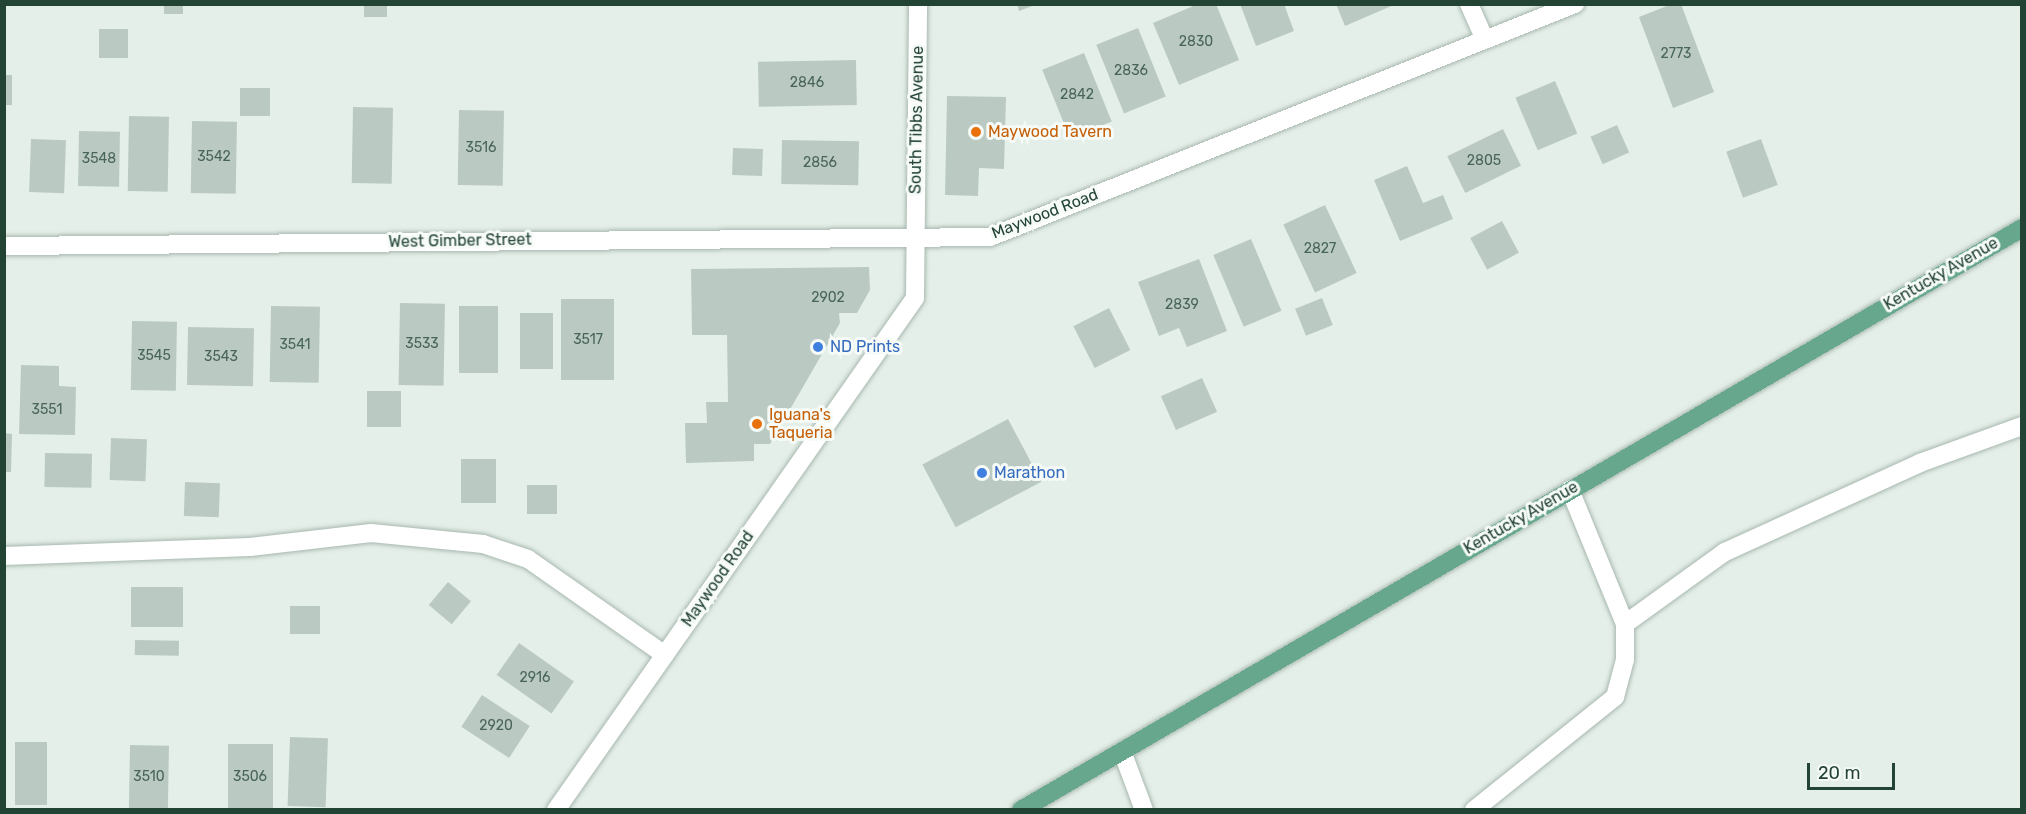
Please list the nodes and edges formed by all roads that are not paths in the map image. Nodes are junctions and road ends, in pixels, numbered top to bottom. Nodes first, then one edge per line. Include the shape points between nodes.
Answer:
1 (918, 4) edge
2 (1469, 4) edge
3 (1575, 4) edge
4 (1485, 40) junction
5 (2022, 228) edge
6 (916, 236) junction
7 (4, 246) edge
8 (2022, 426) edge
9 (1570, 490) junction
10 (4, 556) edge
11 (1625, 624) junction
12 (665, 655) junction
13 (1122, 751) junction
14 (556, 810) edge
15 (1021, 810) edge
16 (1144, 810) edge
17 (1474, 810) edge

1 - 6 street, South Tibbs Avenue
2 - 4 street
3 - 4 street, Maywood Road
4 - 6 street, Maywood Road via 990,237
5 - 9 main road, Kentucky Avenue
6 - 7 street, West Gimber Street
6 - 12 street, Maywood Road via 915,298
8 - 11 street via 1920,463 1725,552
9 - 11 street
9 - 13 main road, Kentucky Avenue
10 - 12 street via 250,547 371,533 483,544 528,559
11 - 17 street via 1625,660 1615,697
12 - 14 street, Maywood Road
13 - 15 main road, Kentucky Avenue
13 - 16 street

